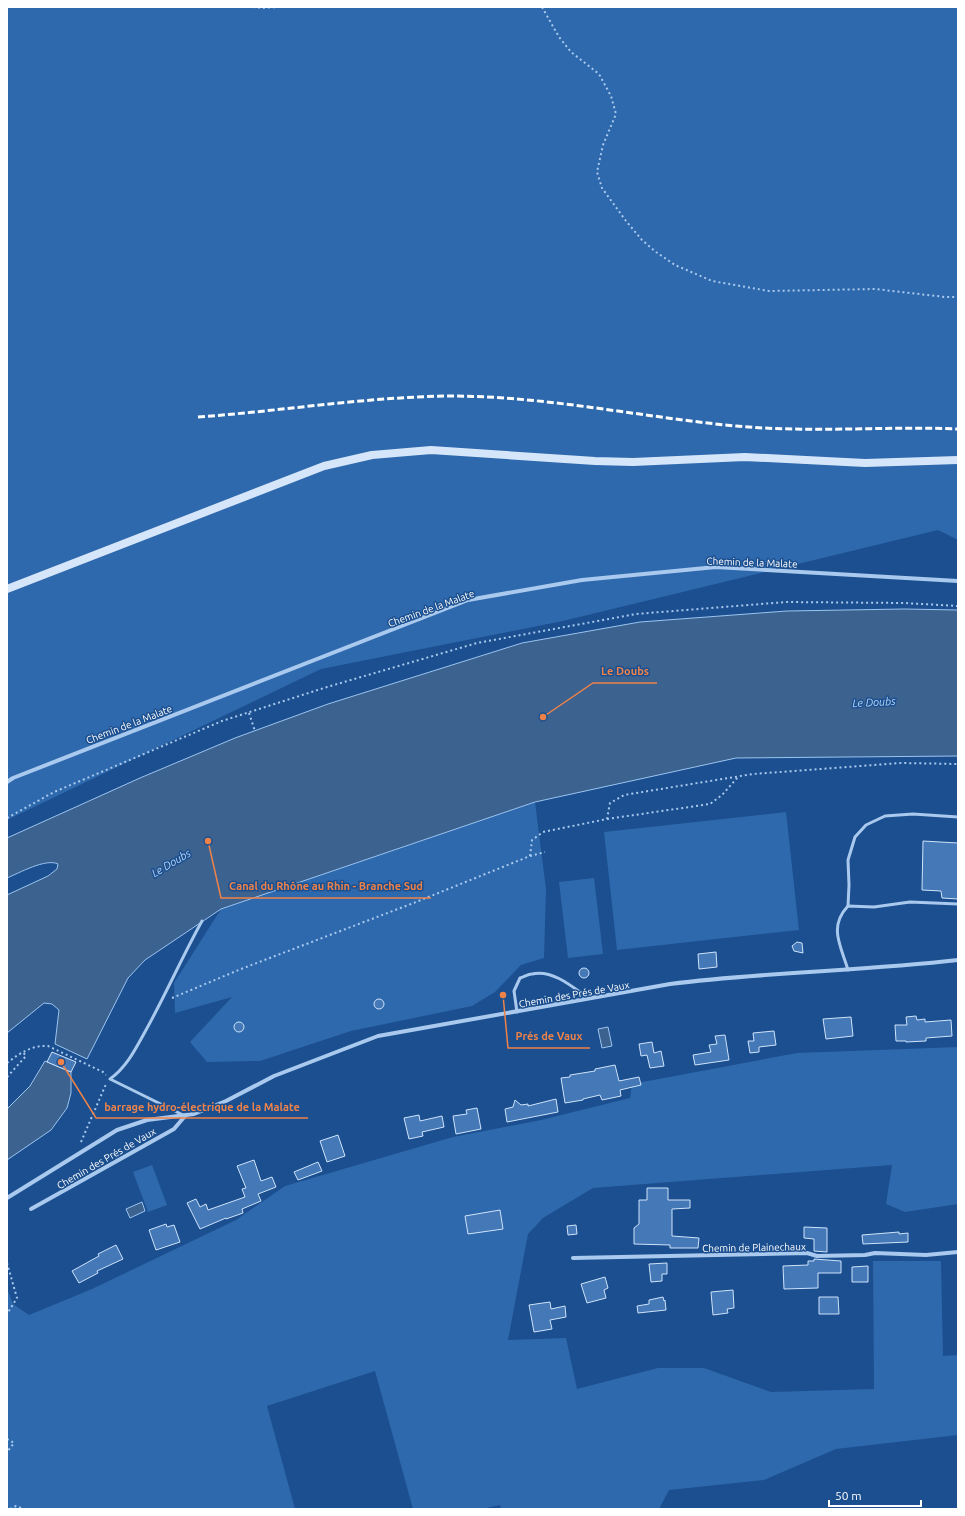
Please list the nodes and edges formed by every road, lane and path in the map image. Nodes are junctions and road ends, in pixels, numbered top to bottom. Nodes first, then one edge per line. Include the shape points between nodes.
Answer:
1 (253, 7) edge
2 (278, 7) edge
3 (542, 7) edge
4 (958, 297) edge
5 (958, 460) edge
6 (958, 581) edge
7 (7, 589) edge
8 (958, 606) edge
9 (249, 713) junction
10 (255, 731) dead end
11 (958, 764) edge
12 (738, 776) junction
13 (7, 782) edge
14 (958, 817) edge
15 (7, 818) edge
16 (607, 819) junction
17 (545, 852) dead end
18 (530, 856) junction
19 (958, 904) edge
20 (848, 906) junction
21 (202, 921) dead end
22 (958, 960) edge
23 (848, 970) junction
24 (590, 999) junction
25 (161, 1003) junction
26 (517, 1012) junction
27 (22, 1051) junction
28 (7, 1063) edge
29 (7, 1077) edge
30 (110, 1079) junction
31 (184, 1116) junction
32 (76, 1155) junction
33 (7, 1198) edge
34 (31, 1209) dead end
35 (958, 1252) edge
36 (573, 1258) dead end
37 (7, 1263) edge
38 (7, 1314) edge
39 (7, 1439) edge
40 (7, 1452) edge
41 (10, 1509) edge
42 (24, 1509) edge

1 - 2 path
3 - 4 path via 559,37 571,52 599,74 611,96 616,114 603,145 597,172 602,188 626,221 656,252 675,265 712,281 769,291 875,289
5 - 7 main road via 865,463 744,457 633,462 431,450 372,455 324,466
6 - 13 street, Chemin de la Malate via 716,568 582,580 468,600
8 - 9 path via 786,602 636,614 477,643
9 - 10 path
9 - 15 path via 54,792
11 - 12 path via 901,763
12 - 16 path via 722,795 710,804
12 - 16 path via 624,795 610,803
14 - 20 lane via 913,814 885,816 866,825 855,837 848,860
16 - 18 path via 543,832 532,840
17 - 18 path
18 - 25 path
19 - 20 lane via 910,902 874,907
20 - 23 lane via 840,914 836,930
21 - 25 lane
22 - 23 street, Chemin des Prés de Vaux
23 - 24 street, Chemin des Prés de Vaux via 670,984
24 - 26 street, Chemin des Prés de Vaux
24 - 26 lane via 567,983 547,974 533,973 520,978 514,991
25 - 30 lane via 132,1054 118,1073
26 - 31 street, Chemin des Prés de Vaux via 378,1036 274,1076 226,1101
27 - 28 path
27 - 29 path via 26,1056
27 - 30 path via 40,1045 48,1046 103,1072
30 - 31 lane
30 - 32 path
31 - 32 street, Chemin des Prés de Vaux via 148,1120 117,1130
31 - 34 street, Chemin des Prés de Vaux via 174,1129
32 - 33 street, Chemin des Prés de Vaux
35 - 36 street, Chemin de Plainechaux via 926,1255 875,1253 817,1256 807,1253
37 - 38 path via 17,1298
39 - 40 path via 14,1444
41 - 42 path via 16,1506

